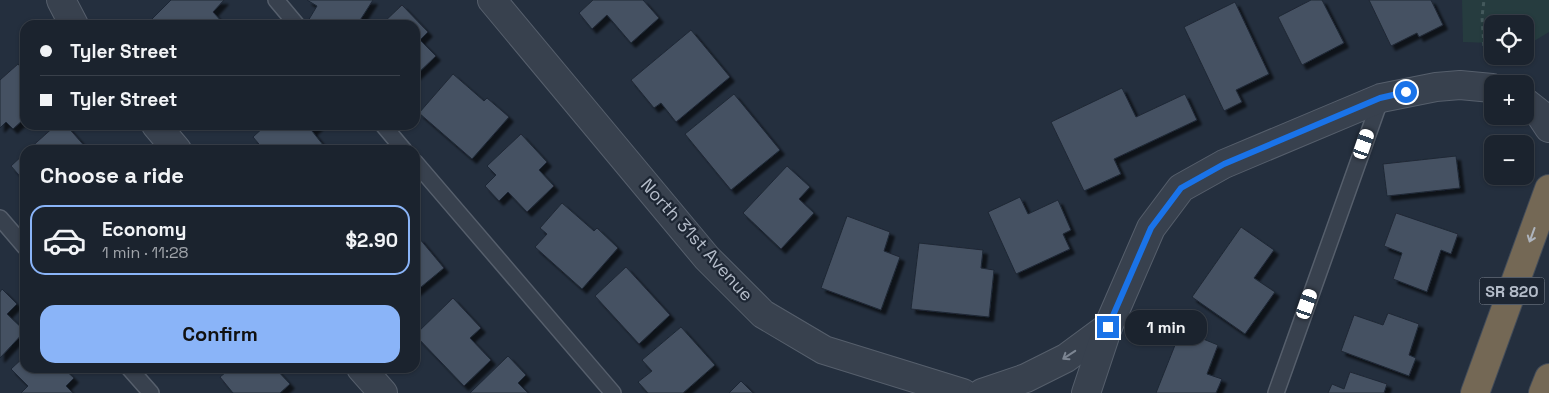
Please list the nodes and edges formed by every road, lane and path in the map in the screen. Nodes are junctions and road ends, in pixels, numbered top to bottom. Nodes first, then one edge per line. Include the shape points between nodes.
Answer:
1 (61, 0) edge
2 (276, 0) edge
3 (492, 0) edge
4 (1484, 0) edge
5 (71, 20) edge
6 (293, 20) edge
7 (1484, 46) dead end
8 (1484, 87) edge
9 (1380, 98) junction
10 (1534, 109) edge
11 (1549, 128) edge
12 (160, 130) edge
13 (387, 130) edge
14 (173, 145) edge
15 (400, 145) edge
16 (420, 168) edge
17 (1549, 189) edge
18 (0, 218) edge
19 (20, 241) edge
20 (1108, 327) junction
21 (133, 373) edge
22 (365, 373) edge
23 (1549, 378) edge
24 (151, 393) edge
25 (383, 393) edge
26 (613, 393) edge
27 (963, 393) edge
28 (982, 393) edge
29 (1086, 393) edge
30 (1276, 393) edge
31 (1475, 393) edge
32 (1543, 393) edge

1 - 5 street
2 - 6 lane
3 - 27 street, North 31st Avenue via 707,258 763,314 824,350
4 - 7 path
8 - 9 street via 1436,87
9 - 20 street via 1224,164 1181,188 1151,228
9 - 30 lane
10 - 11 street
12 - 14 street
13 - 15 lane
16 - 26 lane
17 -> 31 highway, SR 820
18 - 19 lane
20 -> 28 street via 1066,358 1026,378
20 - 29 street
21 - 24 lane
22 - 25 street
23 - 32 highway

